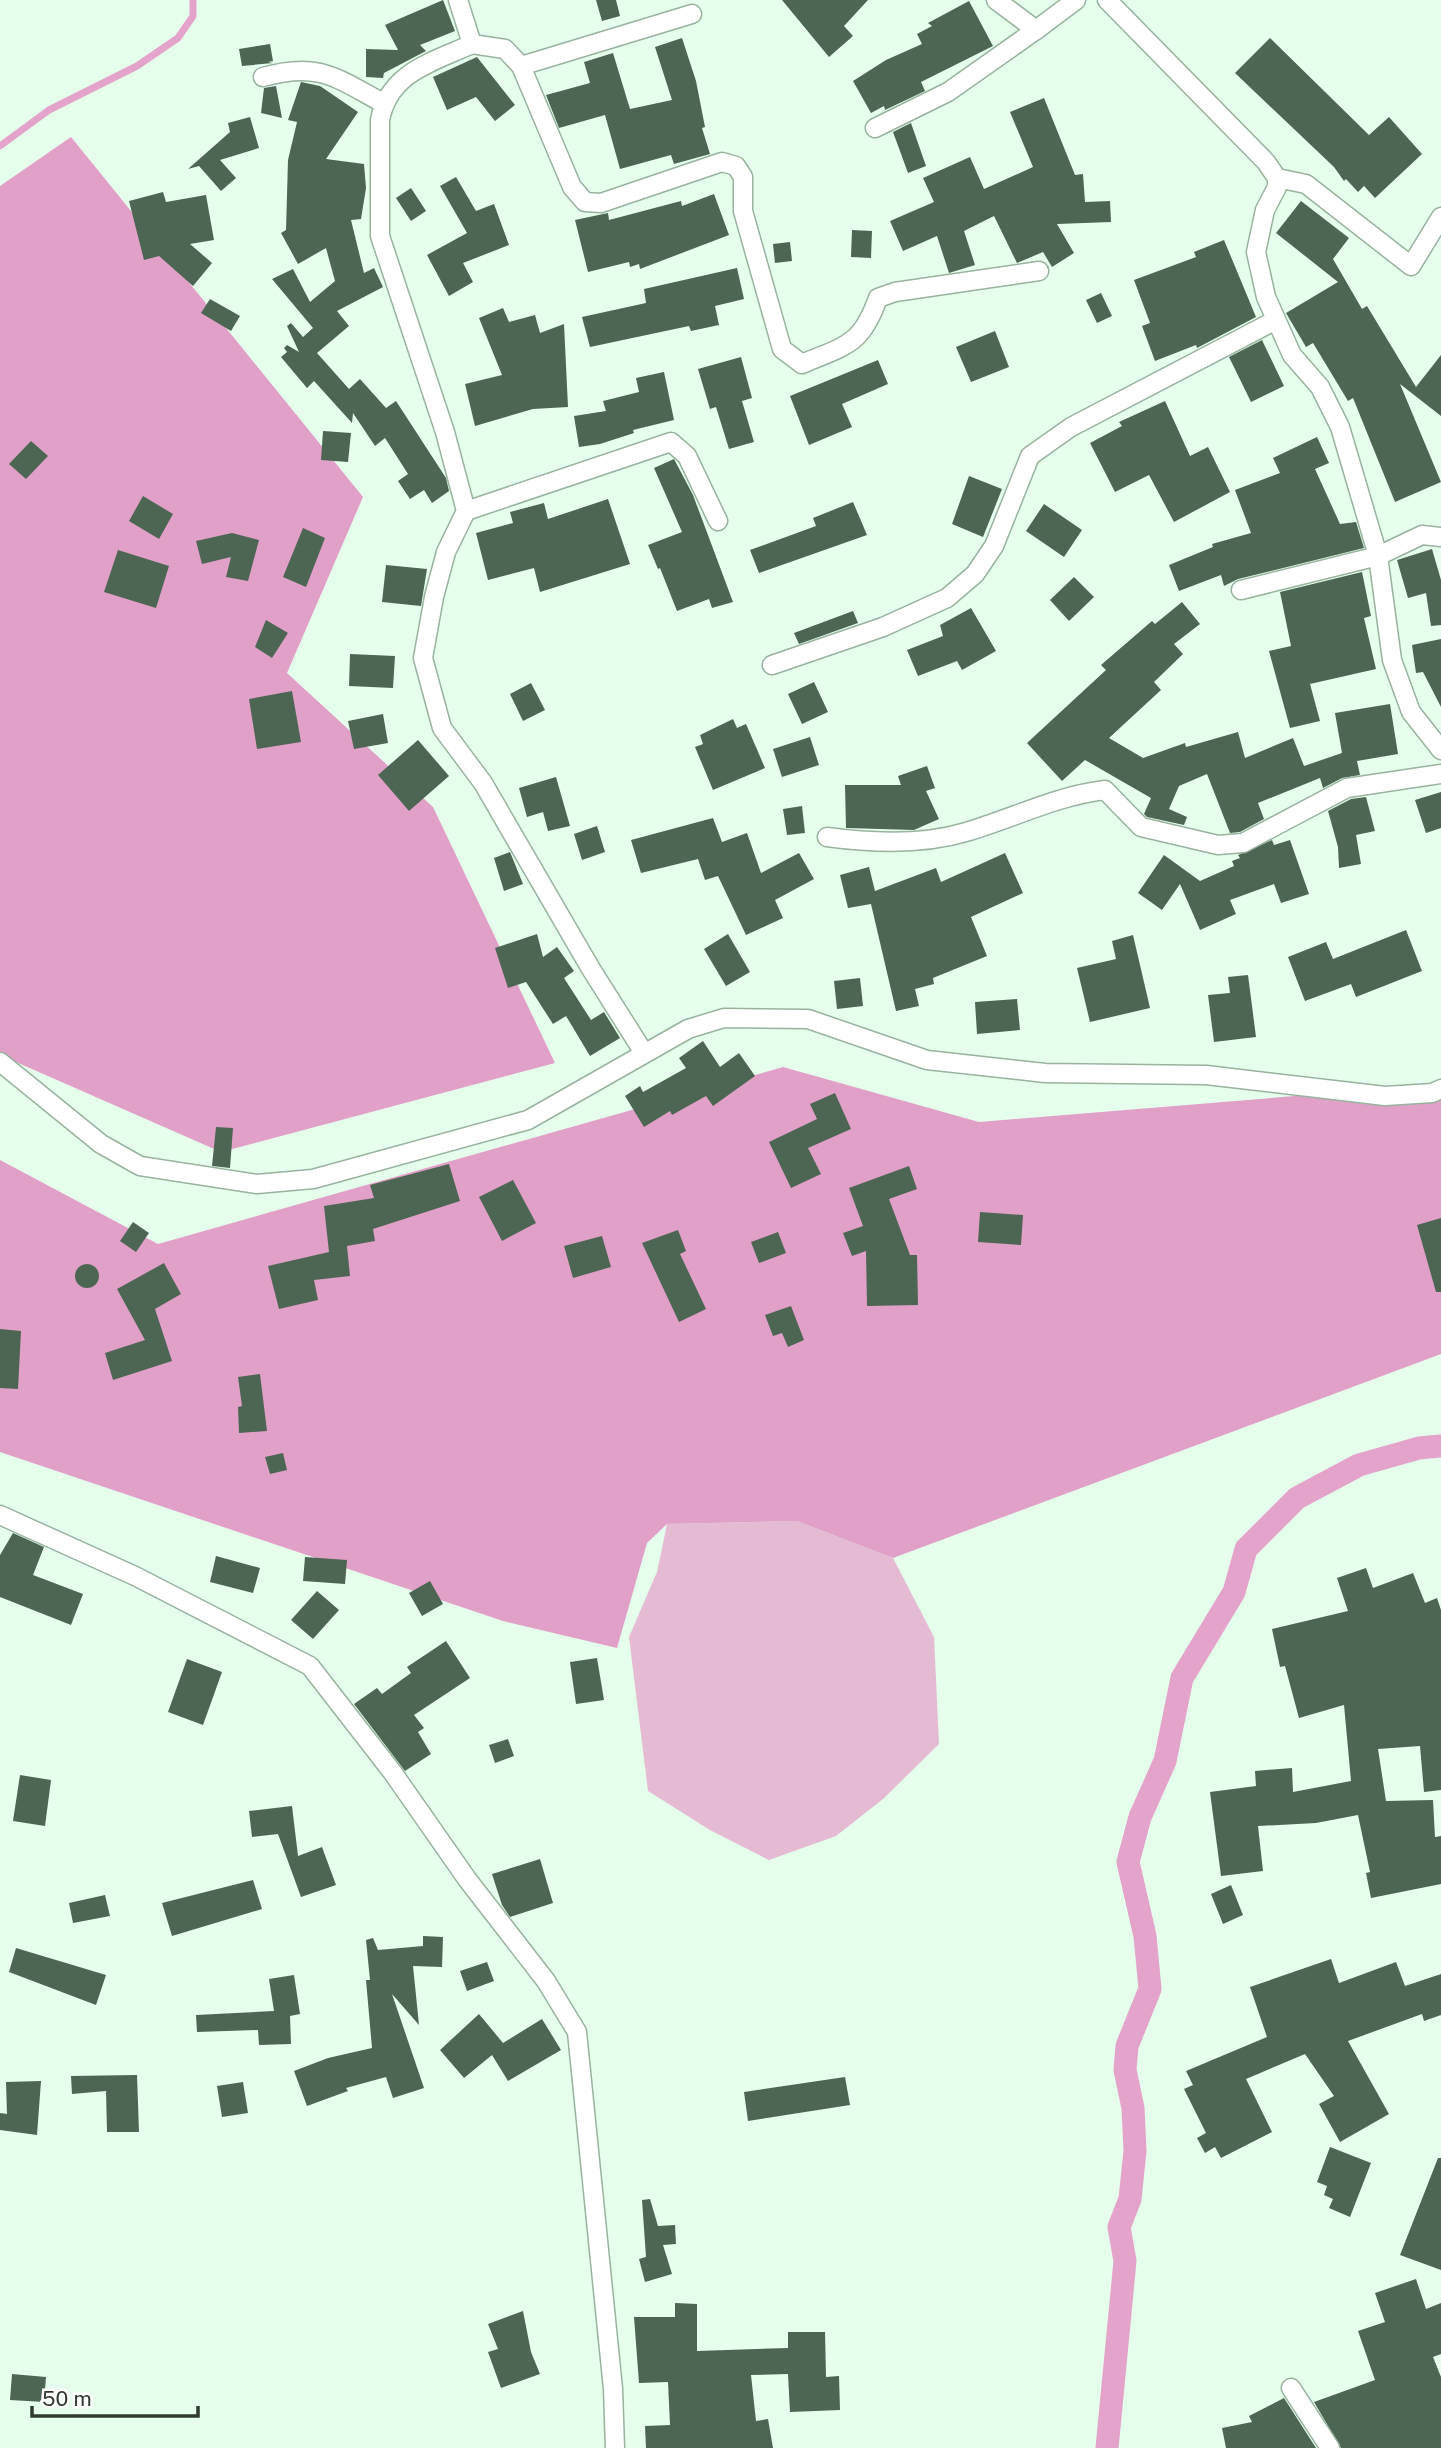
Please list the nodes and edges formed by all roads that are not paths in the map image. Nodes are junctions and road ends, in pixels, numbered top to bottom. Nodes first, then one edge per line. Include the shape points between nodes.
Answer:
1 (458, 0) edge
2 (996, 0) edge
3 (1076, 0) edge
4 (1107, 0) edge
5 (692, 14) dead end
6 (1036, 30) junction
7 (472, 44) junction
8 (521, 66) junction
9 (263, 77) dead end
10 (383, 103) junction
11 (875, 128) dead end
12 (1277, 178) junction
13 (1441, 217) edge
14 (1039, 271) dead end
15 (1276, 320) junction
16 (466, 511) junction
17 (718, 521) dead end
18 (1441, 537) edge
19 (1378, 556) junction
20 (1241, 590) dead end
21 (772, 665) dead end
22 (1441, 750) edge
23 (1441, 774) edge
24 (827, 837) dead end
25 (644, 1053) junction
26 (0, 1062) edge
27 (1441, 1089) edge
28 (0, 1515) edge
29 (1292, 2388) dead end
30 (615, 2448) edge
31 (1330, 2448) edge

1 - 7 street
2 - 6 street
3 - 6 street
4 - 12 street
5 - 8 street
6 - 11 street via 947,92
7 - 8 street via 505,49
7 - 10 street via 404,76
8 - 14 street via 572,187 585,202 601,203 722,162 736,166 743,177 743,211 782,349 802,364 857,340 878,298
9 - 10 street via 288,69 317,69
10 - 16 street via 380,236
12 - 13 street via 1306,184 1411,266
12 - 15 street via 1256,252
15 - 19 street via 1292,355 1320,387 1340,427
15 - 21 street via 1071,427 1030,456 994,546 975,573 947,598 883,627
16 - 17 street via 671,442 687,456
16 - 25 street via 446,552 423,658 442,728 483,783
18 - 19 street via 1422,535
19 - 20 street
19 - 22 street via 1392,660 1411,712
23 - 24 street via 1347,788 1243,843 1196,842 1141,827 1105,790 1069,794 964,833 913,841
25 - 26 street via 528,1120 313,1180 257,1184 139,1166 102,1144
25 - 27 street via 688,1029 724,1018 808,1019 927,1060 1032,1072 1206,1075 1385,1096
28 - 30 street via 135,1576 310,1666 546,1982 577,2032
29 - 31 street

